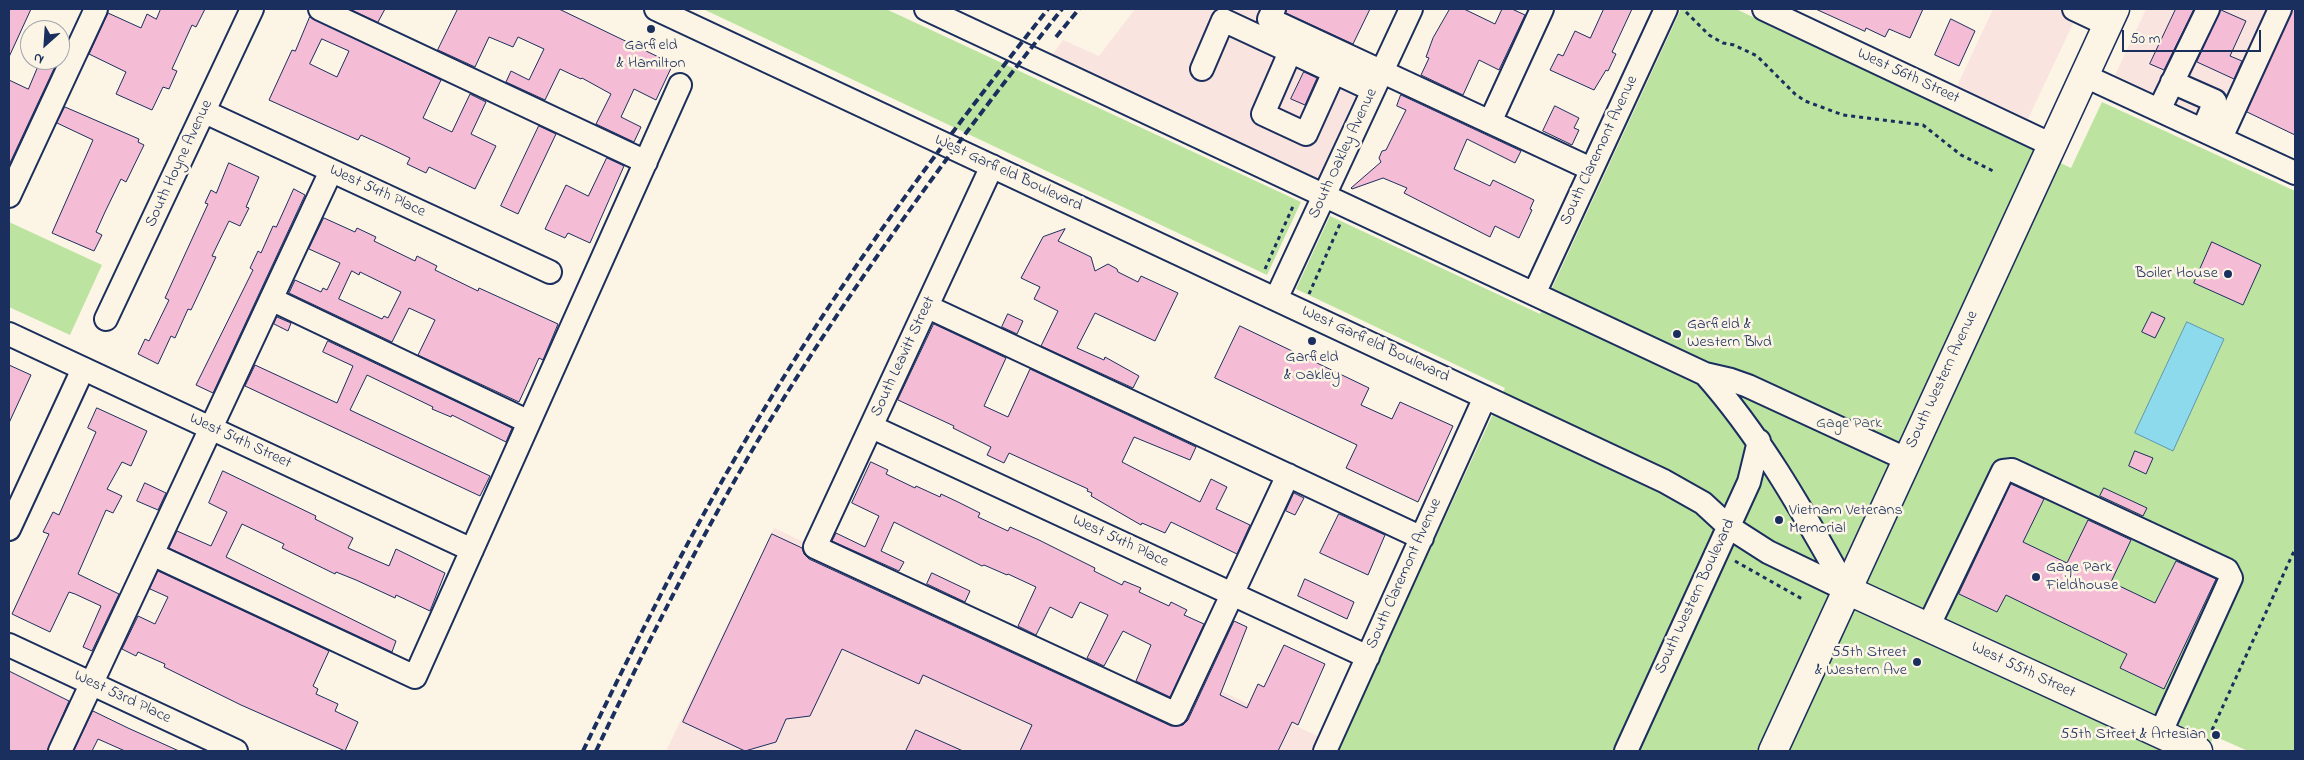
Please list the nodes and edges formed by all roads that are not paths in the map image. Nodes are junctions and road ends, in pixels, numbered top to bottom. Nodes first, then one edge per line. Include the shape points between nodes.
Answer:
1 (96, 9) edge
2 (252, 9) edge
3 (320, 9) edge
4 (656, 9) edge
5 (926, 9) edge
6 (1274, 9) edge
7 (1411, 9) edge
8 (1542, 9) edge
9 (1666, 9) edge
10 (1764, 9) edge
11 (2074, 9) edge
12 (2208, 9) edge
13 (2280, 9) edge
14 (2112, 17) edge
15 (1290, 52) junction
16 (1202, 69) dead end
17 (1334, 72) junction
18 (2084, 76) junction
19 (1377, 81) junction
20 (2172, 82) junction
21 (680, 85) dead end
22 (2159, 110) junction
23 (205, 112) junction
24 (1490, 122) junction
25 (2212, 134) junction
26 (2052, 145) junction
27 (646, 162) junction
28 (992, 166) junction
29 (1591, 169) junction
30 (331, 171) junction
31 (2295, 173) edge
32 (9, 196) edge
33 (1324, 196) junction
34 (550, 272) dead end
35 (1534, 294) junction
36 (271, 299) junction
37 (1276, 299) junction
38 (928, 307) junction
39 (106, 320) dead end
40 (9, 334) edge
41 (83, 369) junction
42 (1706, 374) junction
43 (1485, 397) junction
44 (529, 422) junction
45 (872, 426) junction
46 (211, 428) junction
47 (1759, 441) junction
48 (1906, 459) junction
49 (1288, 475) junction
50 (1729, 527) junction
51 (9, 529) edge
52 (1422, 538) junction
53 (472, 550) junction
54 (152, 554) junction
55 (1847, 590) junction
56 (1232, 594) junction
57 (1928, 627) junction
58 (9, 645) edge
59 (1368, 657) junction
60 (92, 684) junction
61 (2160, 734) junction
62 (2205, 741) edge
63 (222, 748) edge
64 (60, 751) edge
65 (1325, 751) edge
66 (1626, 751) edge
67 (1772, 751) edge

1 - 32 street
2 - 23 street, South Hoyne Avenue
3 - 27 street
4 - 28 street, West Garfield Boulevard
5 - 33 street
6 - 19 street via 1269,19
7 - 19 street, South Oakley Avenue
8 - 24 street
9 - 29 street, South Claremont Avenue
10 - 26 street, West 56th Street
11 - 14 street
12 - 20 street
13 - 25 street
14 - 18 main road, South Western Avenue
15 - 16 street via 1223,20
15 - 17 street
15 - 17 street via 1263,114 1306,134
17 - 19 street
18 - 22 street
18 - 26 main road, South Western Avenue
19 - 24 street
19 - 33 street, South Oakley Avenue
20 - 22 street
20 - 25 street via 2215,101
21 - 27 street
22 - 25 street
23 - 30 street, West 54th Place
23 - 39 street, South Hoyne Avenue
24 - 29 street
25 - 31 street
26 - 48 main road, South Western Avenue
27 - 44 street
28 - 37 street, West Garfield Boulevard
28 - 38 street, South Leavitt Street
29 - 35 street, South Claremont Avenue
30 - 34 street, West 54th Place
30 - 36 street
33 - 35 street
33 - 37 street, South Oakley Avenue
35 - 42 street
36 - 44 street
36 - 46 street
37 - 43 street, West Garfield Boulevard
38 - 45 street, South Leavitt Street
38 - 49 street
40 - 41 street, West 54th Street
41 - 46 street, West 54th Street
41 - 51 street
42 - 47 street
42 - 48 street via 1748,386
43 - 50 street, West Garfield Boulevard via 1684,491
43 - 52 street, South Claremont Avenue
44 - 53 street
45 - 56 street, West 54th Place
45 - 56 street, South Leavitt Street via 815,547 1176,714
46 - 53 street, West 54th Street
46 - 54 street
47 - 50 street, South Western Boulevard via 1749,482
47 - 55 street
48 - 55 main road, South Western Avenue
49 - 52 street
49 - 56 street
50 - 55 street, West Garfield Boulevard via 1768,552
50 - 66 street, South Western Boulevard
52 - 59 street, South Claremont Avenue
53 - 54 street via 415,677
54 - 60 street
55 - 57 main road, West 55th Street
55 - 67 main road, South Western Avenue
56 - 59 street, West 54th Place
57 - 61 main road, West 55th Street
57 - 61 street via 2002,471 2012,470 2227,570 2231,578
58 - 60 street, West 53rd Place
59 - 65 street, South Claremont Avenue
60 - 63 street, West 53rd Place
60 - 64 street
61 - 62 main road, West 55th Street

